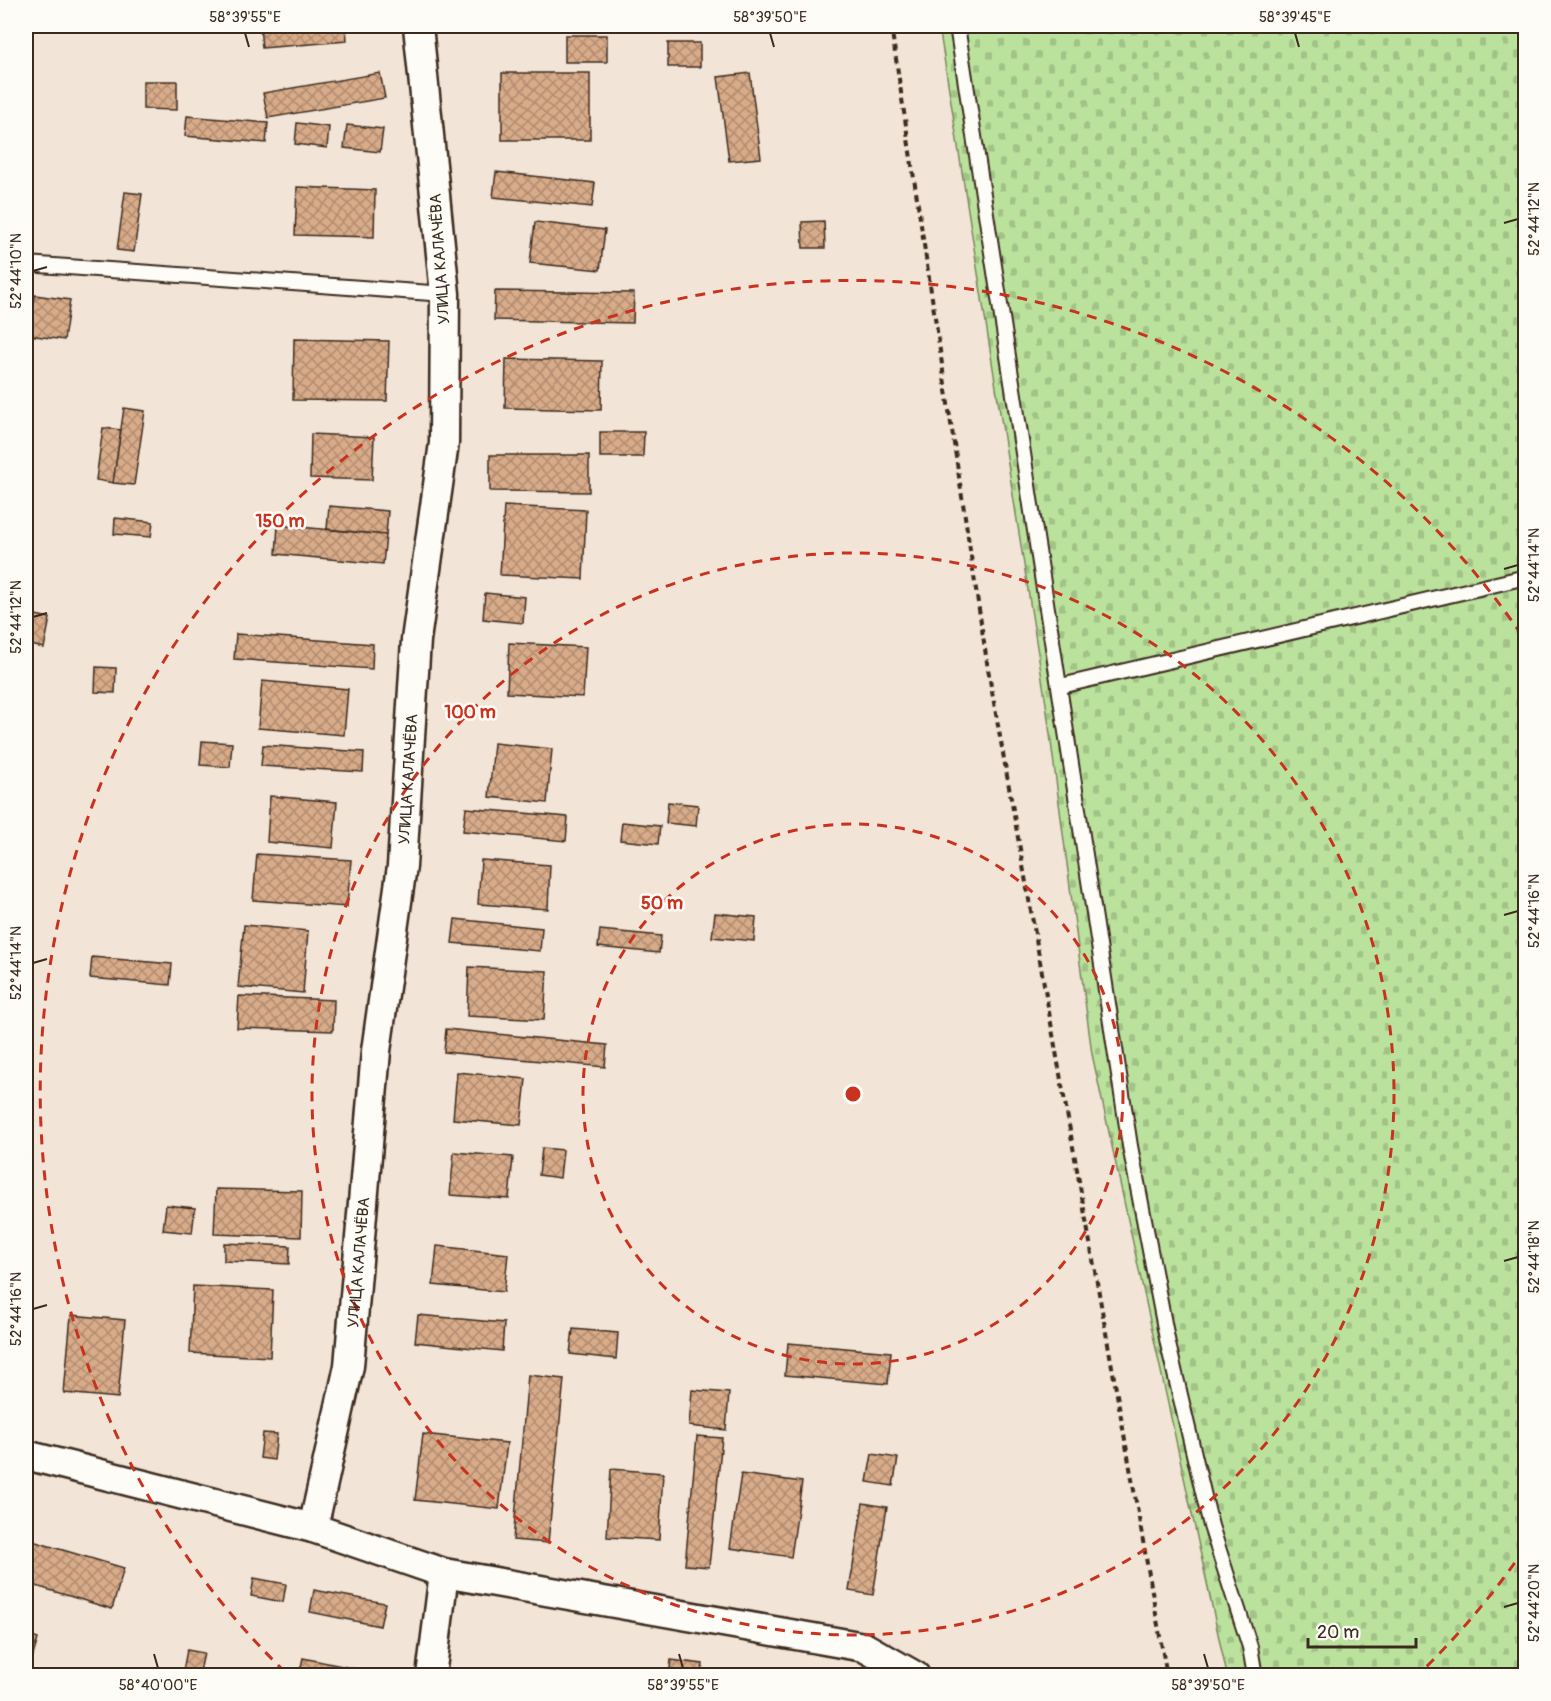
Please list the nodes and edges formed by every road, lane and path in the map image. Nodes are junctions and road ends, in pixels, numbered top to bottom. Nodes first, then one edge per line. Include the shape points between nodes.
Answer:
1 (418, 26) edge
2 (891, 26) edge
3 (957, 26) edge
4 (26, 264) edge
5 (445, 294) junction
6 (1526, 577) edge
7 (1061, 686) junction
8 (26, 1455) edge
9 (313, 1528) junction
10 (444, 1573) junction
11 (431, 1676) edge
12 (915, 1676) edge
13 (1167, 1676) edge
14 (1255, 1676) edge

1 - 5 street, УЛИЦА КАЛАЧЁВА
2 - 13 path via 988,669
3 - 7 lane
4 - 5 lane
5 - 9 street, УЛИЦА КАЛАЧЁВА via 444,443 416,640 402,866 376,1051 349,1366
6 - 7 lane
7 - 14 lane via 1130,1146 1168,1344 1211,1526 1250,1647
8 - 9 street
9 - 10 street
10 - 11 street
10 - 12 street via 864,1647

